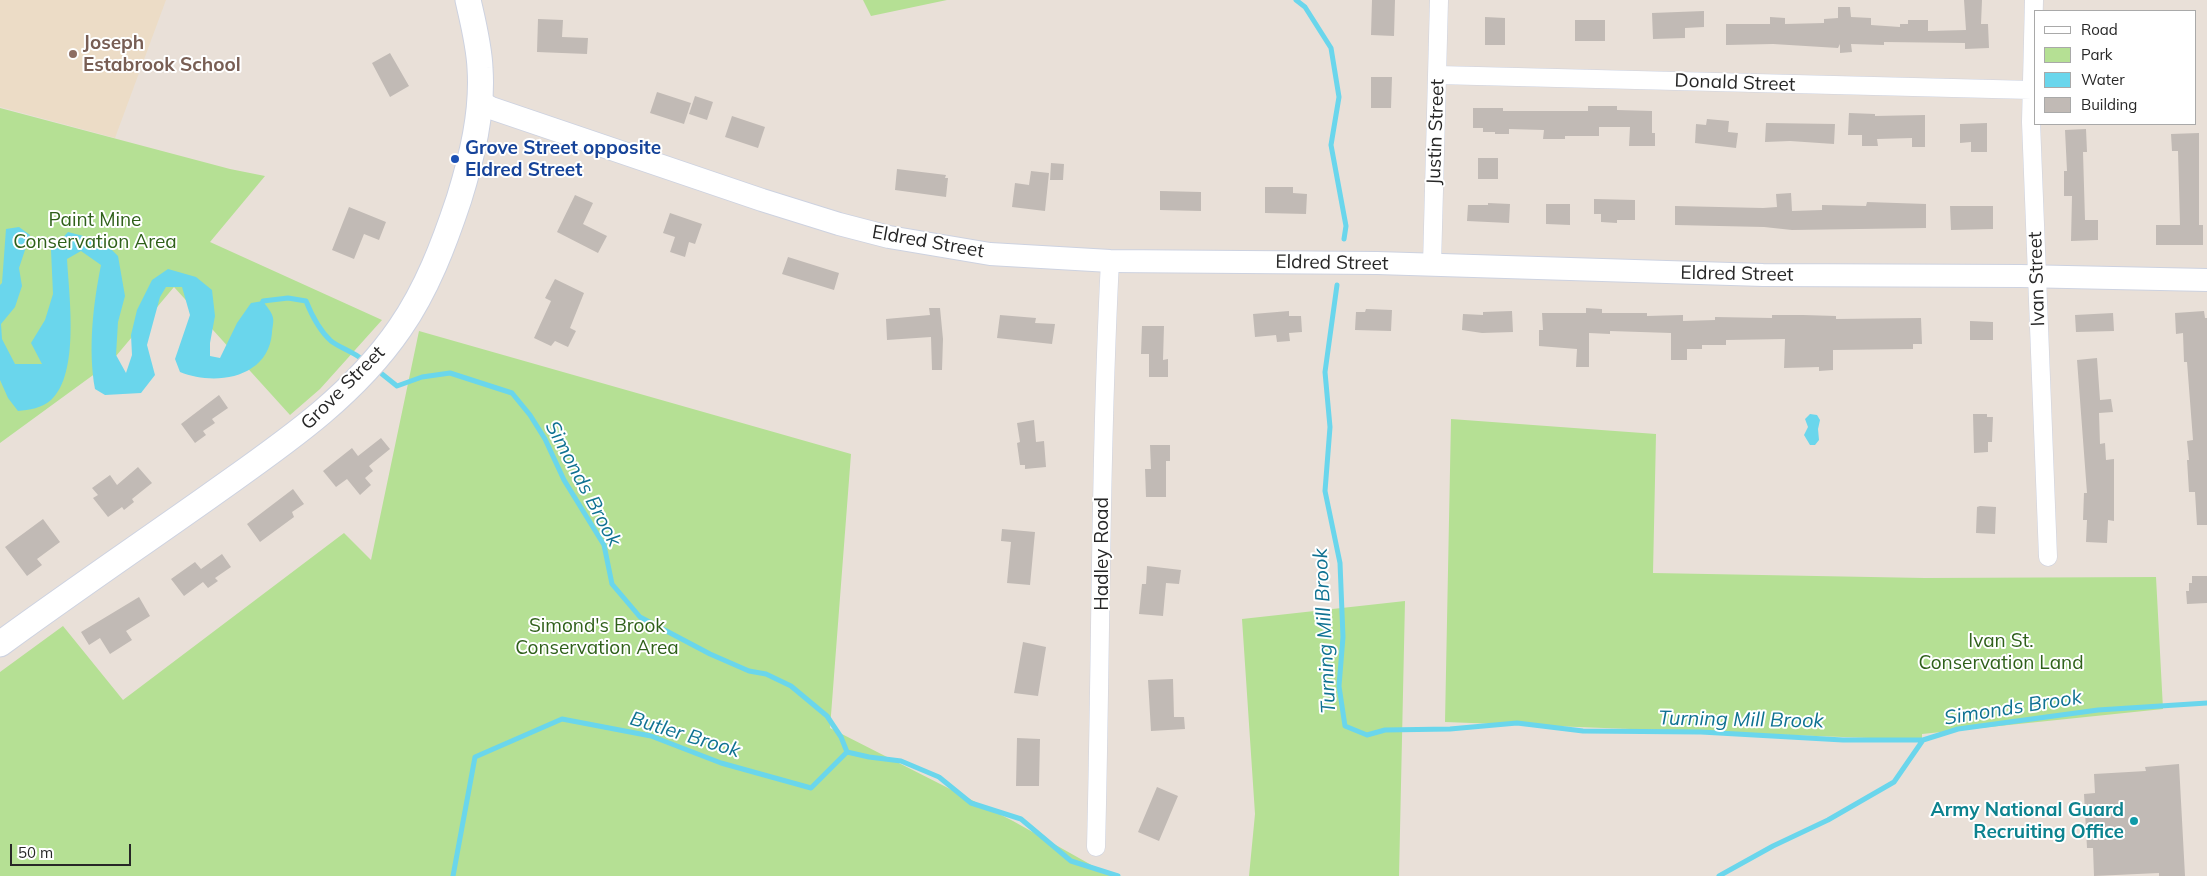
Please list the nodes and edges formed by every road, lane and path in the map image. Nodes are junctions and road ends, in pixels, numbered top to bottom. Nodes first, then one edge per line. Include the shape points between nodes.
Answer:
1 (468, 0) edge
2 (1439, 0) edge
3 (2034, 0) edge
4 (1438, 75) junction
5 (2032, 90) junction
6 (480, 102) junction
7 (1110, 262) junction
8 (1432, 265) junction
9 (2036, 276) junction
10 (2207, 280) edge
11 (2048, 557) dead end
12 (0, 644) edge
13 (1096, 847) dead end

1 - 6 main road, Grove Street via 480,67
2 - 4 street, Justin Street
3 - 5 street, Ivan Street
4 - 5 street, Donald Street
4 - 8 street, Justin Street
5 - 9 street, Ivan Street
6 - 7 street, Eldred Street via 762,200 889,237 990,254
6 - 12 main road, Grove Street via 468,164 446,237 417,300 380,355 308,425
7 - 8 street, Eldred Street
7 - 13 street, Hadley Road via 1102,426
8 - 9 street, Eldred Street via 1763,275
9 - 10 street, Eldred Street
9 - 11 street, Ivan Street

